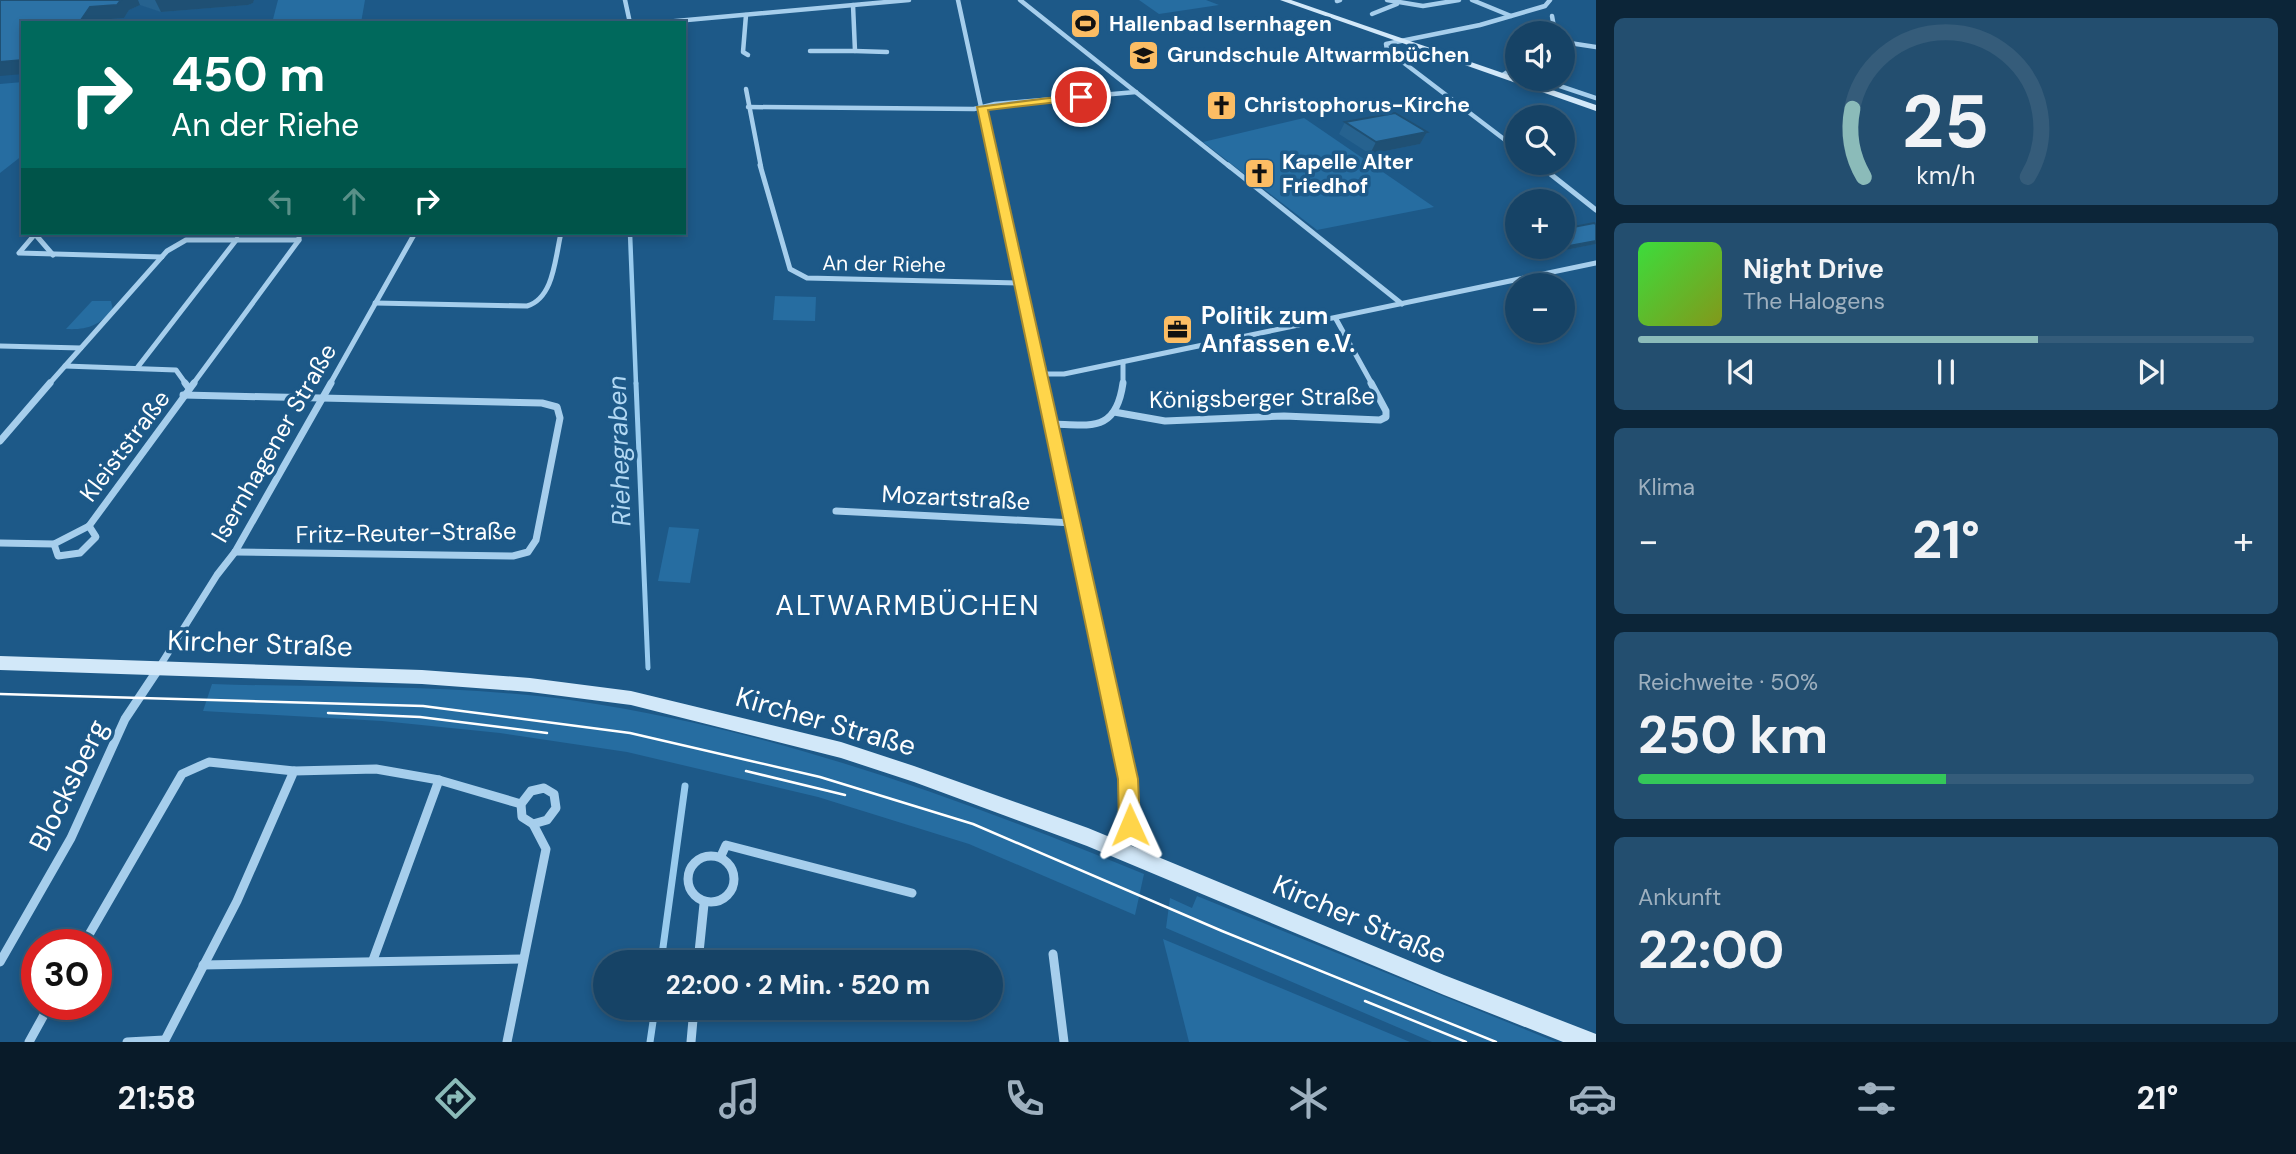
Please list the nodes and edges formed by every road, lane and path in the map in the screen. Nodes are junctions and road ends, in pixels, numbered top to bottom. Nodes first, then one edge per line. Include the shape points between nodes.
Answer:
1 (625, 0) edge
2 (909, 0) edge
3 (958, 0) edge
4 (1020, 0) edge
5 (1284, 0) edge
6 (1387, 0) edge
7 (1459, 0) edge
8 (1472, 0) edge
9 (1550, 0) edge
10 (1398, 4) junction
11 (853, 5) junction
12 (1372, 14) dead end
13 (746, 15) junction
14 (1512, 16) junction
15 (1552, 16) dead end
16 (630, 21) edge
17 (677, 21) edge
18 (1553, 21) edge
19 (1405, 41) junction
20 (1575, 44) edge
21 (1596, 47) edge
22 (810, 51) dead end
23 (855, 51) junction
24 (887, 52) dead end
25 (1392, 53) junction
26 (748, 55) dead end
27 (1503, 75) joint
28 (746, 89) dead end
29 (1575, 91) edge
30 (1136, 92) junction
31 (1596, 98) edge
32 (748, 107) junction
33 (982, 107) junction
34 (1596, 108) edge
35 (1505, 140) edge
36 (1551, 175) edge
37 (1596, 210) edge
38 (34, 235) edge
39 (38, 235) edge
40 (190, 235) edge
41 (299, 235) edge
42 (414, 235) edge
43 (560, 235) edge
44 (237, 239) junction
45 (186, 240) junction
46 (299, 240) junction
47 (53, 255) junction
48 (162, 257) junction
49 (1596, 263) edge
50 (1020, 283) junction
51 (374, 303) junction
52 (1402, 304) junction
53 (1336, 319) junction
54 (0, 346) edge
55 (81, 348) junction
56 (1123, 362) junction
57 (65, 366) junction
58 (137, 368) junction
59 (1040, 374) junction
60 (188, 387) junction
61 (183, 395) junction
62 (322, 399) junction
63 (1114, 412) junction
64 (1051, 424) junction
65 (0, 441) edge
66 (836, 511) dead end
67 (1073, 523) junction
68 (89, 526) junction
69 (0, 543) edge
70 (54, 544) junction
71 (235, 552) junction
72 (0, 663) edge
73 (159, 668) junction
74 (294, 771) junction
75 (439, 780) junction
76 (521, 804) junction
77 (533, 824) junction
78 (1125, 852) junction
79 (721, 856) junction
80 (912, 893) dead end
81 (704, 904) junction
82 (92, 929) edge
83 (699, 950) edge
84 (1053, 954) dead end
85 (522, 959) junction
86 (373, 960) junction
87 (0, 961) edge
88 (203, 965) junction
89 (41, 1020) edge
90 (693, 1020) edge
91 (164, 1041) edge
92 (29, 1042) edge
93 (127, 1042) edge
94 (508, 1042) edge
95 (691, 1042) edge
96 (1064, 1042) edge
97 (1590, 1042) edge

1 - 16 street
2 - 11 street
3 - 33 street
4 - 30 street
5 - 19 main road
6 - 10 street
7 - 10 street via 1433,7
8 - 14 street
9 - 14 street via 1545,6
10 - 12 street
11 - 13 street
11 - 23 street
13 - 17 street
13 - 26 street via 743,52
14 - 19 street
15 - 18 street
19 - 25 street
19 - 25 street via 1389,41 1387,50
19 - 27 main road
20 - 21 street
22 - 23 street
23 - 24 street
25 - 35 street
27 - 34 main road
28 - 32 street, An der Riehe
29 - 31 street
30 - 33 street
30 - 52 street
32 - 33 street
32 - 50 street, An der Riehe via 754,144 790,268 797,275
33 - 50 street
36 - 37 street
38 - 47 street via 19,253
39 - 47 street
40 - 45 street
41 - 46 street
42 - 51 street, Isernhagener Straße
43 - 51 street via 540,302 527,306
44 - 45 street
44 - 46 street
44 - 58 street
45 - 48 street
46 - 60 street
47 - 48 street
48 - 55 street
49 - 52 street, Königsberger Straße
50 - 59 street
51 - 62 street, Isernhagener Straße
52 - 53 street, Königsberger Straße
53 - 56 street, Königsberger Straße
53 - 63 street, Königsberger Straße via 1386,411 1380,420 1253,416 1211,422 1141,419
54 - 55 street
55 - 57 street
56 - 59 street, Königsberger Straße
56 - 63 street, Königsberger Straße via 1126,380
57 - 58 street
57 - 65 street
58 - 60 street via 176,370
59 - 64 street
60 - 61 street
61 - 62 street, Kleiststraße
61 - 68 street, Kleiststraße
62 - 71 street, Isernhagener Straße
62 - 71 street, Fritz-Reuter-Straße via 557,407 560,418 536,540 528,552 513,556
63 - 64 street, Königsberger Straße via 1097,425
64 - 67 street
66 - 67 street, Mozartstraße
67 - 78 street via 1128,779 1130,825
68 - 70 street, Kleiststraße
68 - 70 street, Kleiststraße via 96,537 88,550 72,557 58,556
69 - 70 street, Kleiststraße
71 - 73 street, Isernhagener Straße
72 - 73 main road, Kircher Straße
73 - 78 main road, Kircher Straße via 422,677 631,698 841,750
73 - 87 street, Blocksberg via 125,719 71,838
74 - 75 street via 376,769
74 - 82 street via 209,762 182,775
74 - 88 street via 237,901
75 - 76 street
75 - 86 street
76 - 77 street via 522,817
76 - 77 street via 531,792 544,788 554,794 556,808 547,820
77 - 85 street via 546,849
78 - 97 main road, Kircher Straße
79 - 80 street via 726,845
79 - 81 street via 733,868 733,886 722,901
79 - 81 street via 708,855 696,861 687,877 692,895
81 - 83 street
84 - 96 street
85 - 86 street
85 - 94 street
86 - 88 street
88 - 91 street
89 - 92 street
90 - 95 street
91 - 93 street

